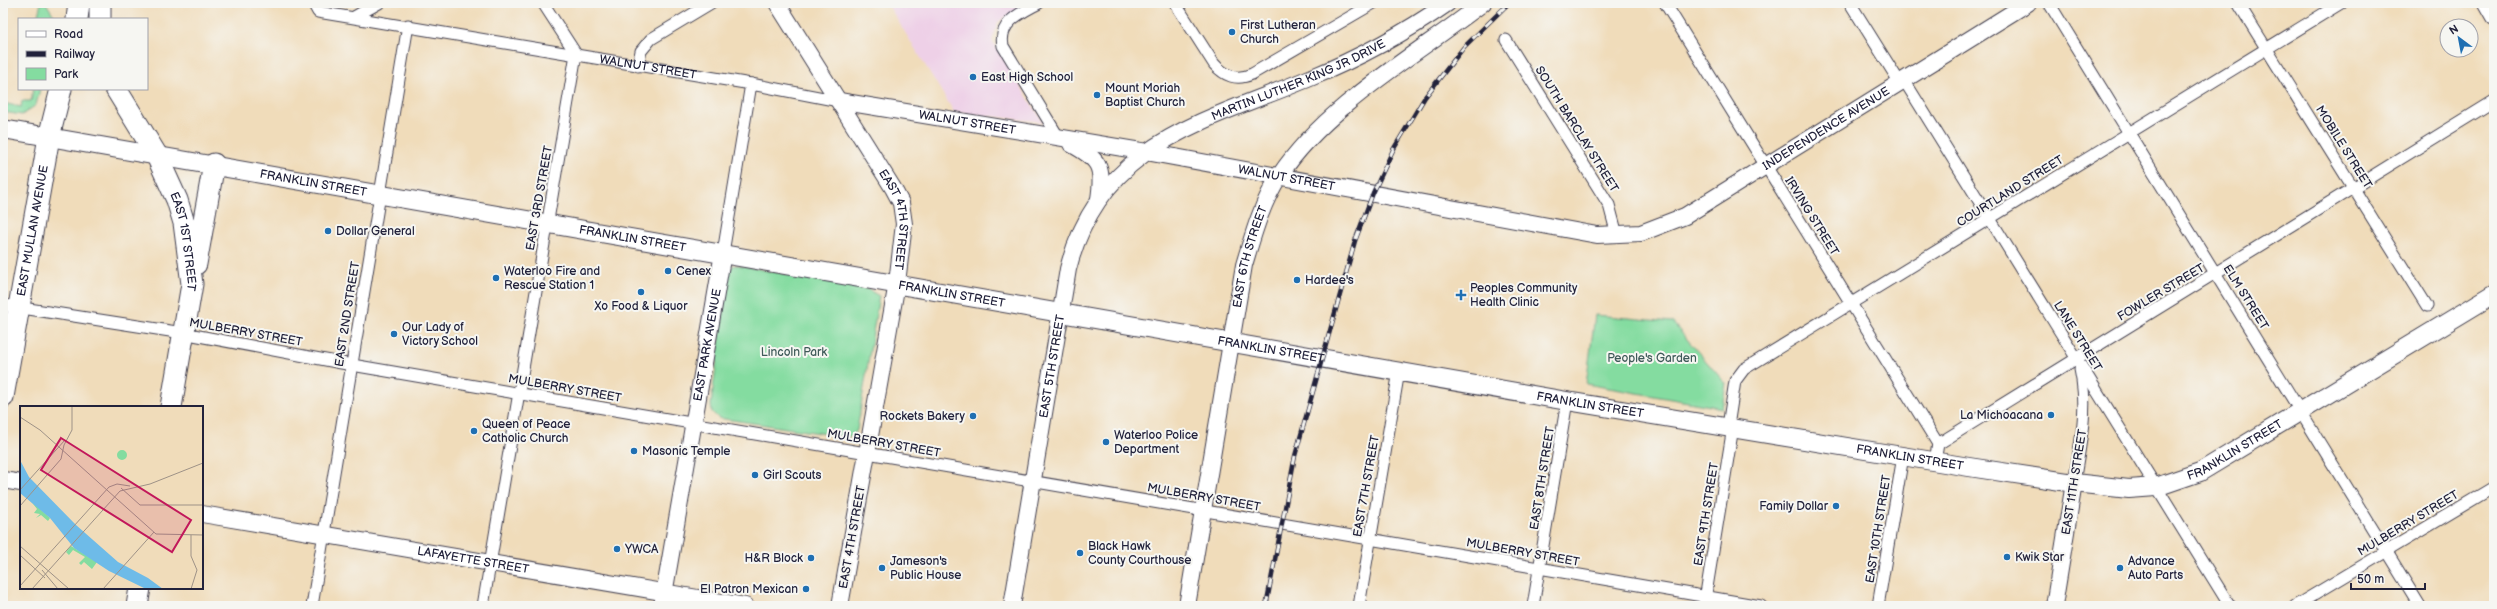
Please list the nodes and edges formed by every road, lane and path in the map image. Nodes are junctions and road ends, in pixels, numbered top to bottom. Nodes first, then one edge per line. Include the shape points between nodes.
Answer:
1 (79, 3) edge
2 (100, 3) edge
3 (379, 3) edge
4 (543, 3) edge
5 (711, 3) edge
6 (777, 3) edge
7 (1039, 3) edge
8 (1175, 3) edge
9 (1374, 3) edge
10 (1448, 3) edge
11 (1483, 3) edge
12 (1665, 3) edge
13 (1850, 3) edge
14 (2028, 3) edge
15 (2049, 3) edge
16 (2238, 3) edge
17 (2341, 3) edge
18 (2486, 3) edge
19 (316, 7) edge
20 (354, 17) junction
21 (2494, 17) edge
22 (77, 18) edge
23 (100, 18) edge
24 (408, 25) junction
25 (1506, 40) dead end
26 (2267, 48) junction
27 (576, 54) junction
28 (638, 66) junction
29 (1902, 81) junction
30 (751, 84) junction
31 (61, 90) edge
32 (117, 90) edge
33 (839, 101) junction
34 (2494, 101) edge
35 (3, 129) edge
36 (2129, 133) junction
37 (49, 137) junction
38 (1059, 138) junction
39 (1147, 152) junction
40 (156, 154) junction
41 (214, 164) junction
42 (1765, 165) junction
43 (1279, 176) junction
44 (2354, 189) junction
45 (380, 195) junction
46 (1099, 199) junction
47 (1990, 218) junction
48 (548, 224) junction
49 (1617, 235) junction
50 (723, 254) junction
51 (2216, 273) junction
52 (897, 283) junction
53 (192, 284) junction
54 (2494, 294) edge
55 (1851, 303) junction
56 (11, 306) edge
57 (2426, 306) dead end
58 (1060, 313) junction
59 (183, 333) junction
60 (1231, 342) junction
61 (2077, 358) junction
62 (352, 364) junction
63 (1399, 371) junction
64 (519, 393) junction
65 (3, 397) edge
66 (1567, 401) junction
67 (171, 406) edge
68 (2302, 411) junction
69 (693, 423) junction
70 (1730, 427) junction
71 (1938, 444) junction
72 (867, 453) junction
73 (1903, 456) junction
74 (1935, 461) junction
75 (3, 480) edge
76 (1033, 481) junction
77 (20, 483) edge
78 (2074, 483) junction
79 (2156, 487) junction
80 (2494, 487) edge
81 (1203, 510) junction
82 (203, 514) edge
83 (324, 534) junction
84 (1370, 539) junction
85 (2386, 551) junction
86 (490, 563) junction
87 (1540, 568) junction
88 (140, 589) edge
89 (663, 599) edge
90 (1705, 601) edge
91 (137, 606) edge
92 (312, 606) edge
93 (483, 606) edge
94 (745, 606) edge
95 (840, 606) edge
96 (1012, 606) edge
97 (1187, 606) edge
98 (1359, 606) edge
99 (1534, 606) edge
100 (1761, 606) edge
101 (1878, 606) edge
102 (2054, 606) edge
103 (2230, 606) edge
104 (2295, 606) edge
105 (2420, 606) edge

1 - 22 highway
2 - 23 highway
3 - 20 street
4 - 27 street
5 - 28 street via 651,39 641,51
6 - 33 main road, EAST 4TH STREET
7 - 38 street via 1013,18 1003,29 1003,46
8 - 9 street via 1214,64 1229,76 1244,78
10 - 39 main road, MARTIN LUTHER KING JR DRIVE via 1372,50 1310,78 1200,121 1165,139
11 - 43 main road, EAST 6TH STREET via 1334,115 1307,141
12 - 42 street, IRVING STREET
13 - 29 street, LANE STREET
14 - 29 main road, INDEPENDENCE AVENUE
15 - 36 street, ELM STREET
16 - 26 street, MOBILE STREET
17 - 26 street, COURTLAND STREET
18 - 21 main road
19 - 20 street, WALNUT STREET
20 - 24 street, WALNUT STREET
24 - 27 street, WALNUT STREET
24 - 45 street, EAST 2ND STREET
25 - 49 street, SOUTH BARCLAY STREET via 1609,205
26 - 36 street, COURTLAND STREET
26 - 44 street, MOBILE STREET
27 - 28 street, WALNUT STREET
27 - 48 street, EAST 3RD STREET
28 - 30 street, WALNUT STREET
29 - 42 main road, INDEPENDENCE AVENUE
29 - 47 street, LANE STREET
30 - 33 street, WALNUT STREET
30 - 50 street, EAST PARK AVENUE
31 - 37 highway, EAST MULLAN AVENUE
32 - 40 highway, EAST 1ST STREET
33 - 38 main road, WALNUT STREET
33 - 52 main road, EAST 4TH STREET via 901,203 904,224
34 - 44 street, FOWLER STREET
35 - 37 main road, FRANKLIN STREET
36 - 47 street, COURTLAND STREET
36 - 51 street, ELM STREET
37 - 40 main road, FRANKLIN STREET
37 - 56 highway, EAST MULLAN AVENUE
38 - 39 main road, WALNUT STREET
38 - 46 main road via 1086,151 1095,159 1102,181
39 - 43 main road, WALNUT STREET
39 - 46 main road, EAST 5TH STREET via 1115,179
40 - 41 main road, FRANKLIN STREET
40 - 53 highway, EAST 1ST STREET via 174,192 184,223
41 - 45 main road, FRANKLIN STREET
41 - 53 highway
42 - 49 main road, INDEPENDENCE AVENUE via 1685,216 1641,233
42 - 55 street, IRVING STREET
43 - 49 main road, WALNUT STREET via 1597,235
43 - 60 main road, EAST 6TH STREET via 1259,216 1244,265
44 - 51 street, FOWLER STREET
44 - 57 street, MOBILE STREET
45 - 48 main road, FRANKLIN STREET
45 - 62 street, EAST 2ND STREET
46 - 58 main road, EAST 5TH STREET via 1086,218 1073,251
47 - 55 street, COURTLAND STREET
47 - 61 street, LANE STREET
48 - 50 main road, FRANKLIN STREET
48 - 64 street, EAST 3RD STREET
50 - 52 main road, FRANKLIN STREET
50 - 69 main road, EAST PARK AVENUE
51 - 61 street, FOWLER STREET
51 - 68 street, ELM STREET
52 - 58 main road, FRANKLIN STREET
52 - 72 main road, EAST 4TH STREET
53 - 59 highway, EAST 1ST STREET
54 - 68 main road, FRANKLIN STREET
55 - 70 street, COURTLAND STREET via 1739,374
55 - 71 street, IRVING STREET
56 - 59 street, MULBERRY STREET
56 - 65 highway, EAST MULLAN AVENUE
58 - 60 main road, FRANKLIN STREET
58 - 76 main road, EAST 5TH STREET
59 - 62 street, MULBERRY STREET
59 - 67 highway, EAST 1ST STREET
60 - 63 main road, FRANKLIN STREET
60 - 81 main road, EAST 6TH STREET
61 - 71 street, FOWLER STREET
61 - 78 street, EAST 11TH STREET via 2085,391 2085,405
61 - 79 street, LANE STREET
62 - 64 street, MULBERRY STREET
62 - 83 street, EAST 2ND STREET
63 - 66 main road, FRANKLIN STREET
63 - 84 street, EAST 7TH STREET
64 - 69 street, MULBERRY STREET
64 - 86 street, EAST 3RD STREET
66 - 70 main road, FRANKLIN STREET
66 - 87 street, EAST 8TH STREET
68 - 79 main road, FRANKLIN STREET via 2200,472
68 - 85 street, ELM STREET
69 - 72 street, MULBERRY STREET
69 - 89 main road, EAST PARK AVENUE
70 - 73 main road, FRANKLIN STREET
70 - 90 street, EAST 9TH STREET
71 - 74 street
72 - 76 street, MULBERRY STREET
72 - 95 main road, EAST 4TH STREET
73 - 74 main road, FRANKLIN STREET
73 - 101 street, EAST 10TH STREET
74 - 78 main road, FRANKLIN STREET
75 - 77 main road
76 - 81 street, MULBERRY STREET
76 - 96 main road, EAST 5TH STREET
78 - 79 main road, FRANKLIN STREET via 2129,489
78 - 102 main road, EAST 11TH STREET
79 - 103 street, LANE STREET
80 - 85 street, MULBERRY STREET
81 - 84 street, MULBERRY STREET
81 - 97 main road, EAST 6TH STREET
82 - 83 main road, LAFAYETTE STREET
83 - 86 main road, LAFAYETTE STREET
83 - 92 street, EAST 2ND STREET
84 - 87 street, MULBERRY STREET
84 - 98 street, EAST 7TH STREET
85 - 104 street, MULBERRY STREET
85 - 105 street, ELM STREET
86 - 89 main road, LAFAYETTE STREET
86 - 93 street, EAST 3RD STREET
87 - 90 street, MULBERRY STREET
87 - 99 street, EAST 8TH STREET
88 - 91 highway
89 - 94 main road, LAFAYETTE STREET
90 - 100 street, MULBERRY STREET

